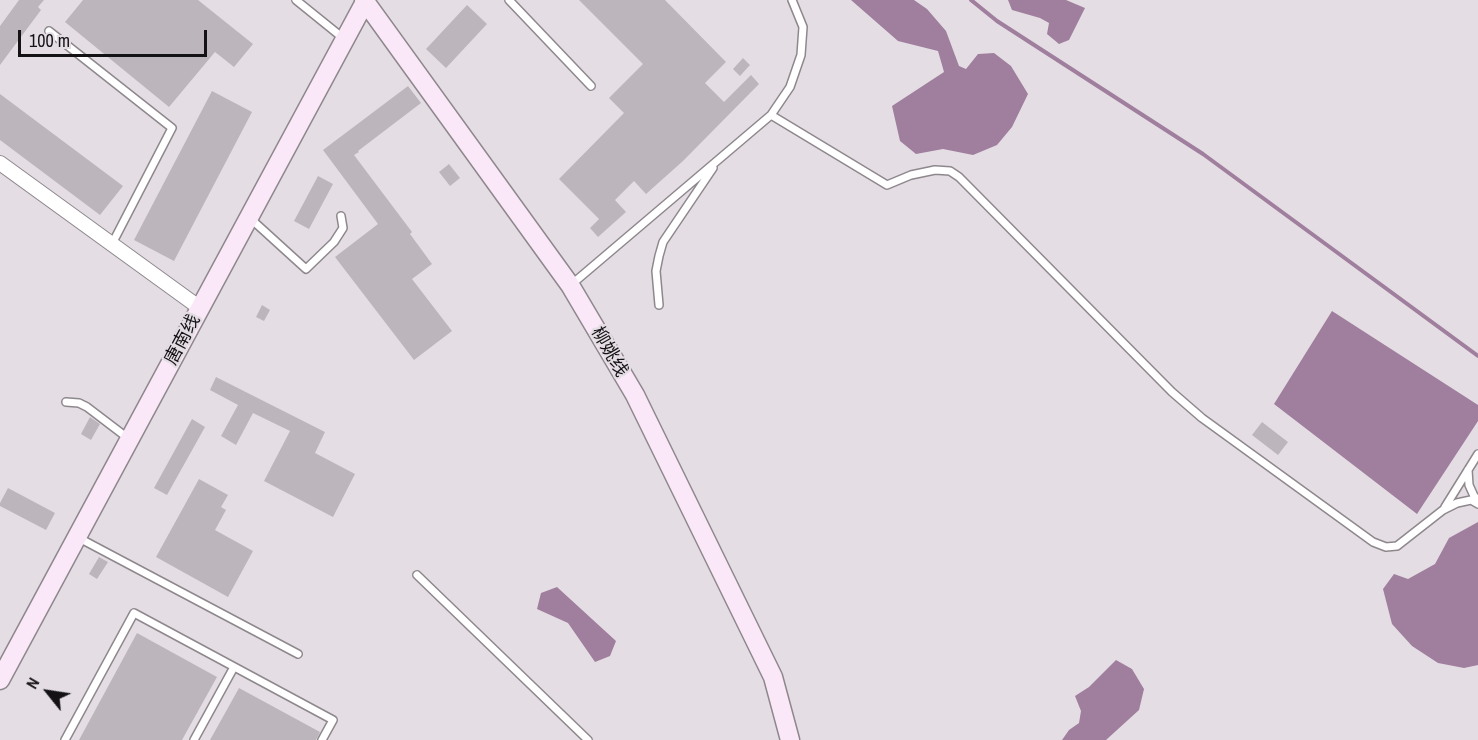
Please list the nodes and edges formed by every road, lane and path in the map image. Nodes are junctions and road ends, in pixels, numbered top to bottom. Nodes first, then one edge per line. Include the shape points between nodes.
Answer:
1 (296, 0) edge
2 (509, 0) edge
3 (792, 0) edge
4 (365, 1) edge
5 (49, 30) dead end
6 (345, 39) junction
7 (591, 86) dead end
8 (771, 115) junction
9 (718, 161) junction
10 (0, 163) edge
11 (341, 216) dead end
12 (249, 217) junction
13 (112, 244) junction
14 (570, 285) junction
15 (659, 304) dead end
16 (200, 308) junction
17 (66, 402) dead end
18 (129, 439) junction
19 (1478, 454) edge
20 (1468, 470) junction
21 (1478, 502) edge
22 (1443, 510) junction
23 (77, 536) junction
24 (417, 575) dead end
25 (298, 654) dead end
26 (234, 667) junction
27 (0, 680) edge
28 (65, 740) edge
29 (194, 740) edge
30 (322, 740) edge
31 (588, 740) edge
32 (790, 740) edge

1 - 6 lane
2 - 7 lane
3 - 8 lane via 803,27 801,55 790,87
4 - 6 street, 唐南线
4 - 14 street, 柳姚线
5 - 13 lane via 172,128
6 - 12 street, 唐南线
8 - 9 lane
8 - 22 lane via 887,186 935,170 950,171 959,177 1172,392 1373,542 1397,546
9 - 14 lane
9 - 15 lane via 663,242 657,271
10 - 13 street
11 - 12 lane via 343,228 334,242 306,269
12 - 16 street, 唐南线
13 - 16 street
14 - 32 street, 柳姚线 via 635,395 773,677
16 - 18 street, 唐南线
17 - 18 lane via 87,407
18 - 23 street, 唐南线
19 - 20 lane
20 - 21 lane via 1469,484
20 - 22 lane
21 - 22 lane via 1457,502
23 - 25 lane
23 - 27 street, 唐南线
24 - 31 lane
26 - 28 lane via 134,613
26 - 29 lane
26 - 30 lane via 333,720

